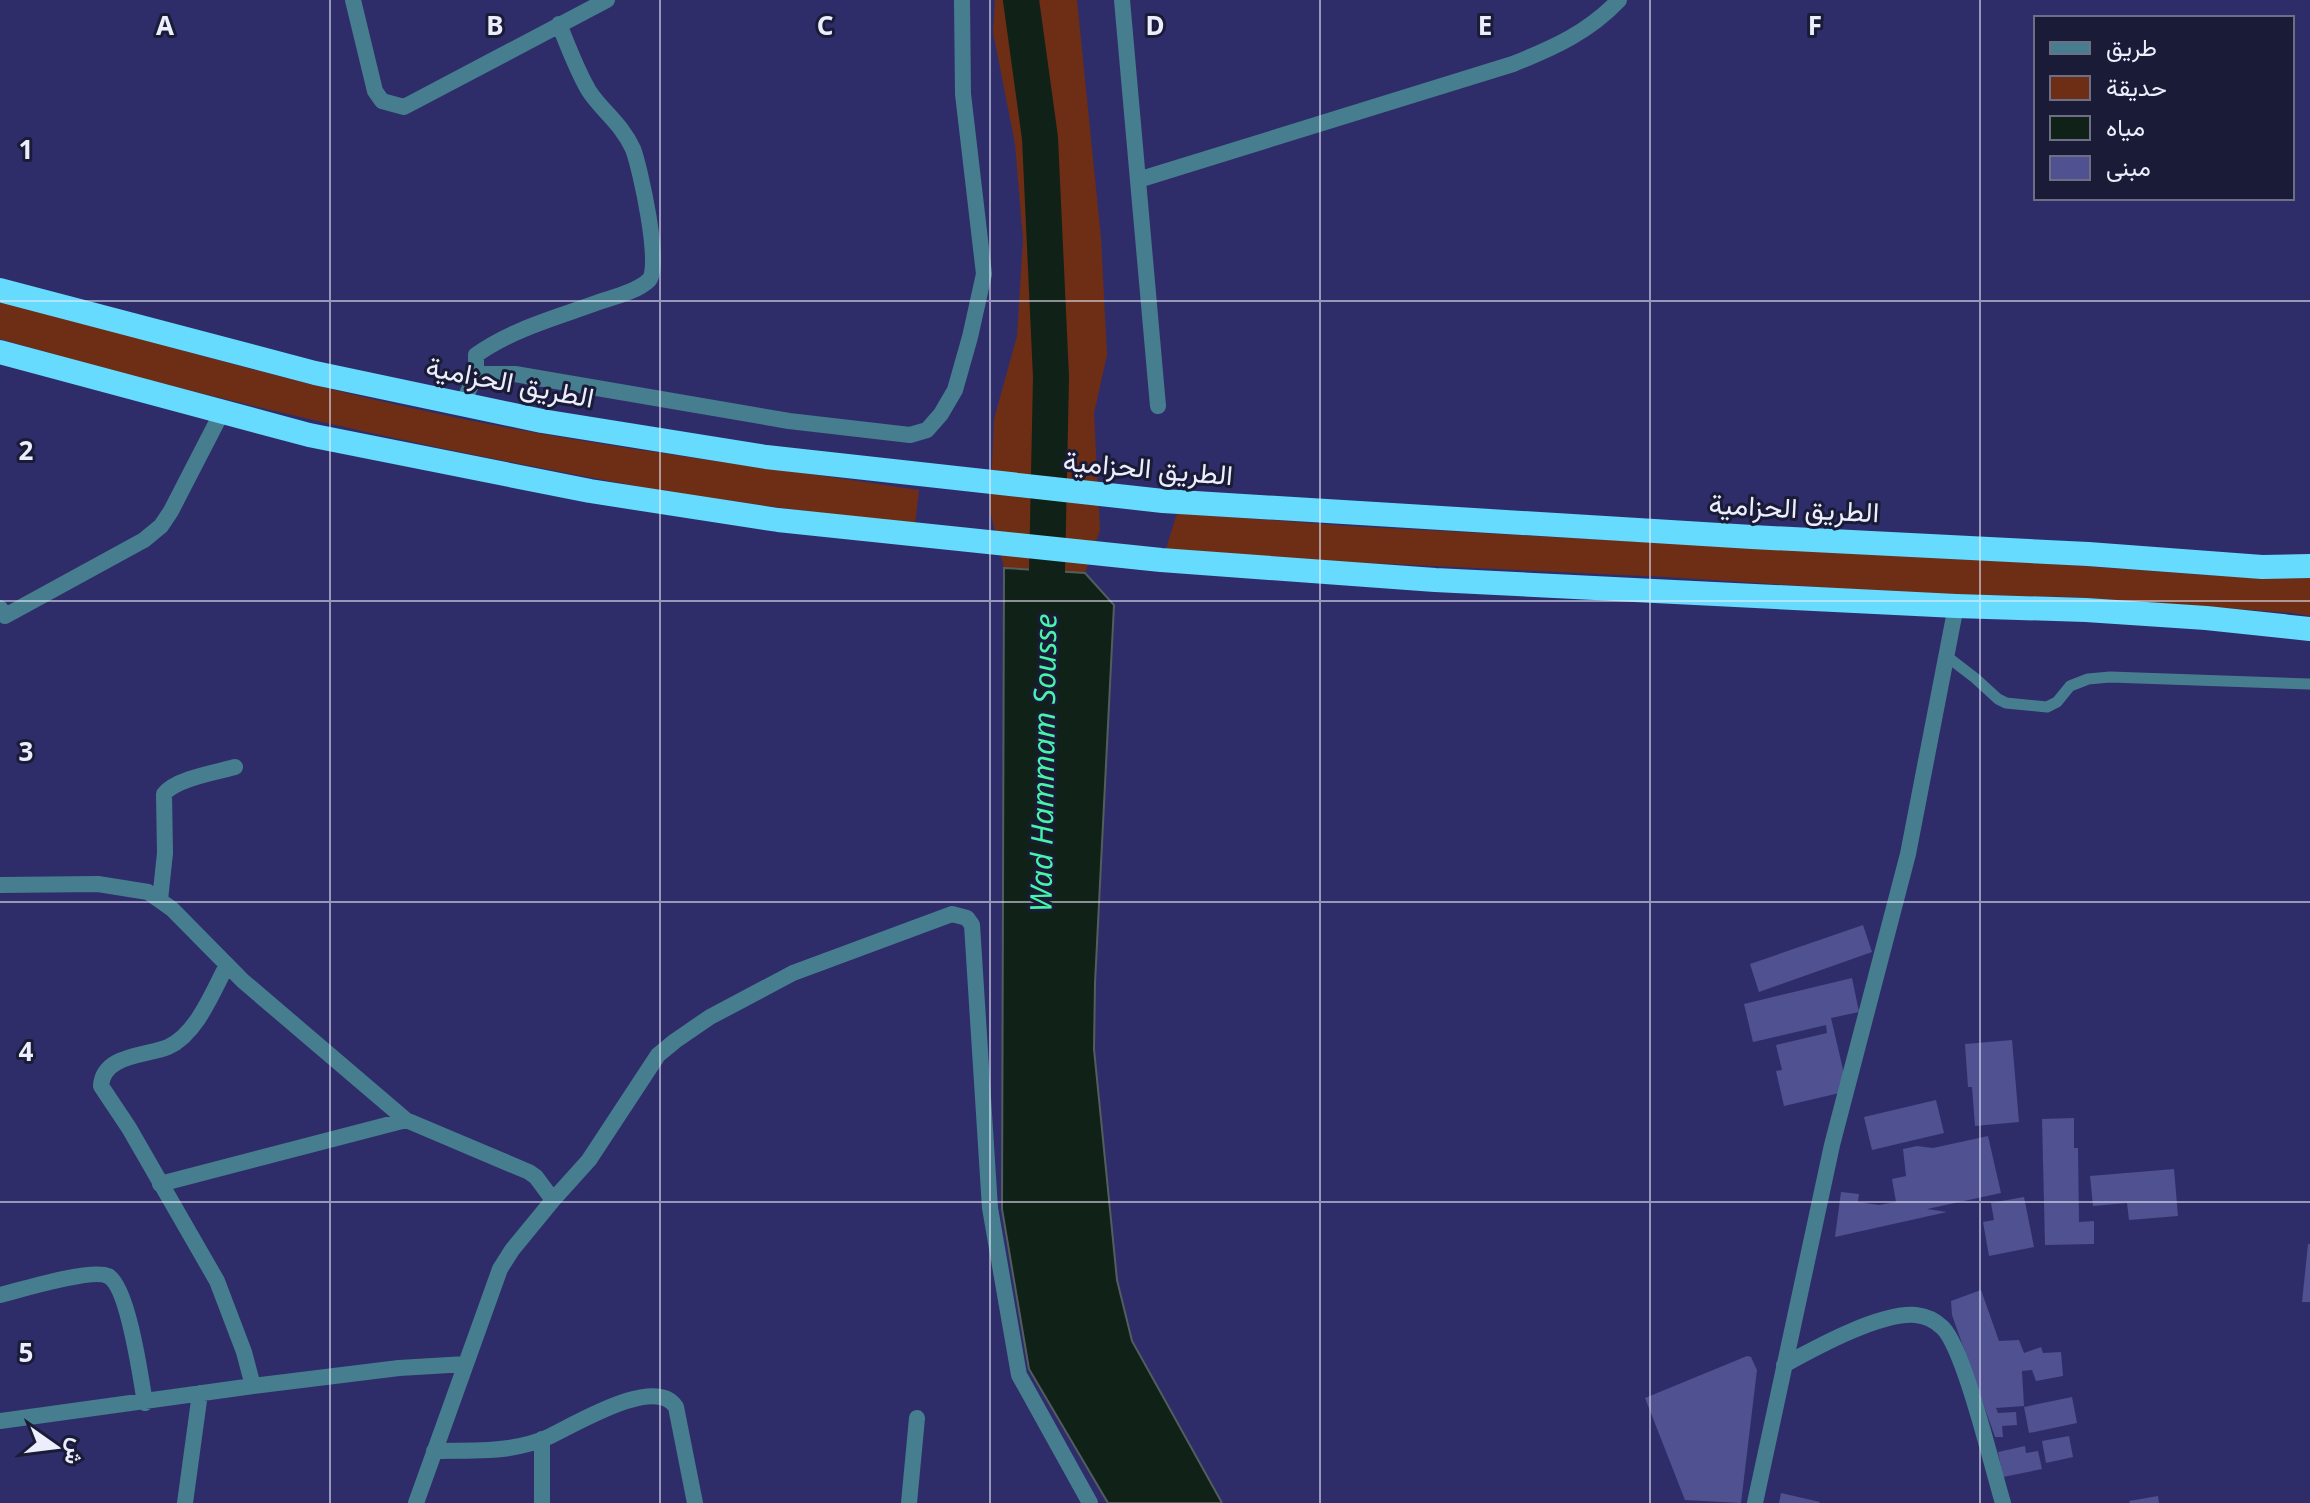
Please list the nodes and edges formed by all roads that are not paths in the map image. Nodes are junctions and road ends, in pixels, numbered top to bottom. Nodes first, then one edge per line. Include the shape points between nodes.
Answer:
1 (353, 0) edge
2 (607, 0) edge
3 (962, 0) edge
4 (1122, 0) edge
5 (1619, 0) edge
6 (559, 24) junction
7 (1138, 180) junction
8 (0, 290) edge
9 (0, 352) edge
10 (476, 374) junction
11 (463, 403) junction
12 (1158, 406) dead end
13 (222, 412) junction
14 (2310, 566) edge
15 (1956, 606) junction
16 (2, 615) edge
17 (2310, 629) edge
18 (1945, 655) junction
19 (2310, 684) edge
20 (235, 767) dead end
21 (0, 885) edge
22 (160, 900) junction
23 (227, 965) junction
24 (406, 1120) junction
25 (160, 1184) junction
26 (553, 1200) junction
27 (0, 1295) edge
28 (466, 1364) junction
29 (1784, 1365) junction
30 (253, 1386) junction
31 (200, 1393) junction
32 (145, 1403) junction
33 (917, 1418) dead end
34 (0, 1421) edge
35 (542, 1439) junction
36 (434, 1451) junction
37 (185, 1503) edge
38 (416, 1503) edge
39 (542, 1503) edge
40 (695, 1503) edge
41 (909, 1503) edge
42 (1090, 1503) edge
43 (1755, 1503) edge
44 (2003, 1503) edge

1 - 6 street via 375,91 382,101 404,107
2 - 6 street
3 - 10 street via 963,94 984,274 955,390 927,430 910,435 872,432 531,376
4 - 7 street
5 - 7 street via 1562,45 1513,64
6 - 10 street via 590,92 615,119 633,150 650,225 654,272 622,294 490,346 476,355
7 - 12 street
8 - 11 highway, الطريق الحزامية via 315,373
9 - 13 highway
10 - 11 street
11 - 14 highway, الطريق الحزامية via 751,455 1163,501
13 - 15 highway via 309,435 590,491 778,520 1161,560 1435,580
13 - 16 street via 161,526
15 - 17 highway via 2086,610
15 - 18 street
18 - 19 lane via 1998,699 2047,707 2070,686 2110,677
18 - 29 street via 1908,854 1832,1145
20 - 22 street via 164,794
21 - 22 street via 98,884 148,892
22 - 23 street
23 - 24 street
23 - 25 street via 182,1038 119,1061 101,1080
24 - 25 street
24 - 26 street via 529,1172
25 - 30 street via 217,1281
26 - 28 street via 500,1269
26 - 42 street via 589,1160 658,1055 710,1017 793,973 952,914 967,918 972,925 990,1208 1019,1375
27 - 32 street via 64,1279 108,1276 117,1283 128,1313
28 - 30 street
28 - 36 street
29 - 43 street
29 - 44 street via 1888,1318 1931,1319 1945,1330 1962,1368
30 - 31 street
31 - 32 street
31 - 37 street
32 - 34 street
33 - 41 street
35 - 36 street via 508,1448
35 - 39 street
35 - 40 street via 632,1398 664,1396 676,1407
36 - 38 street

